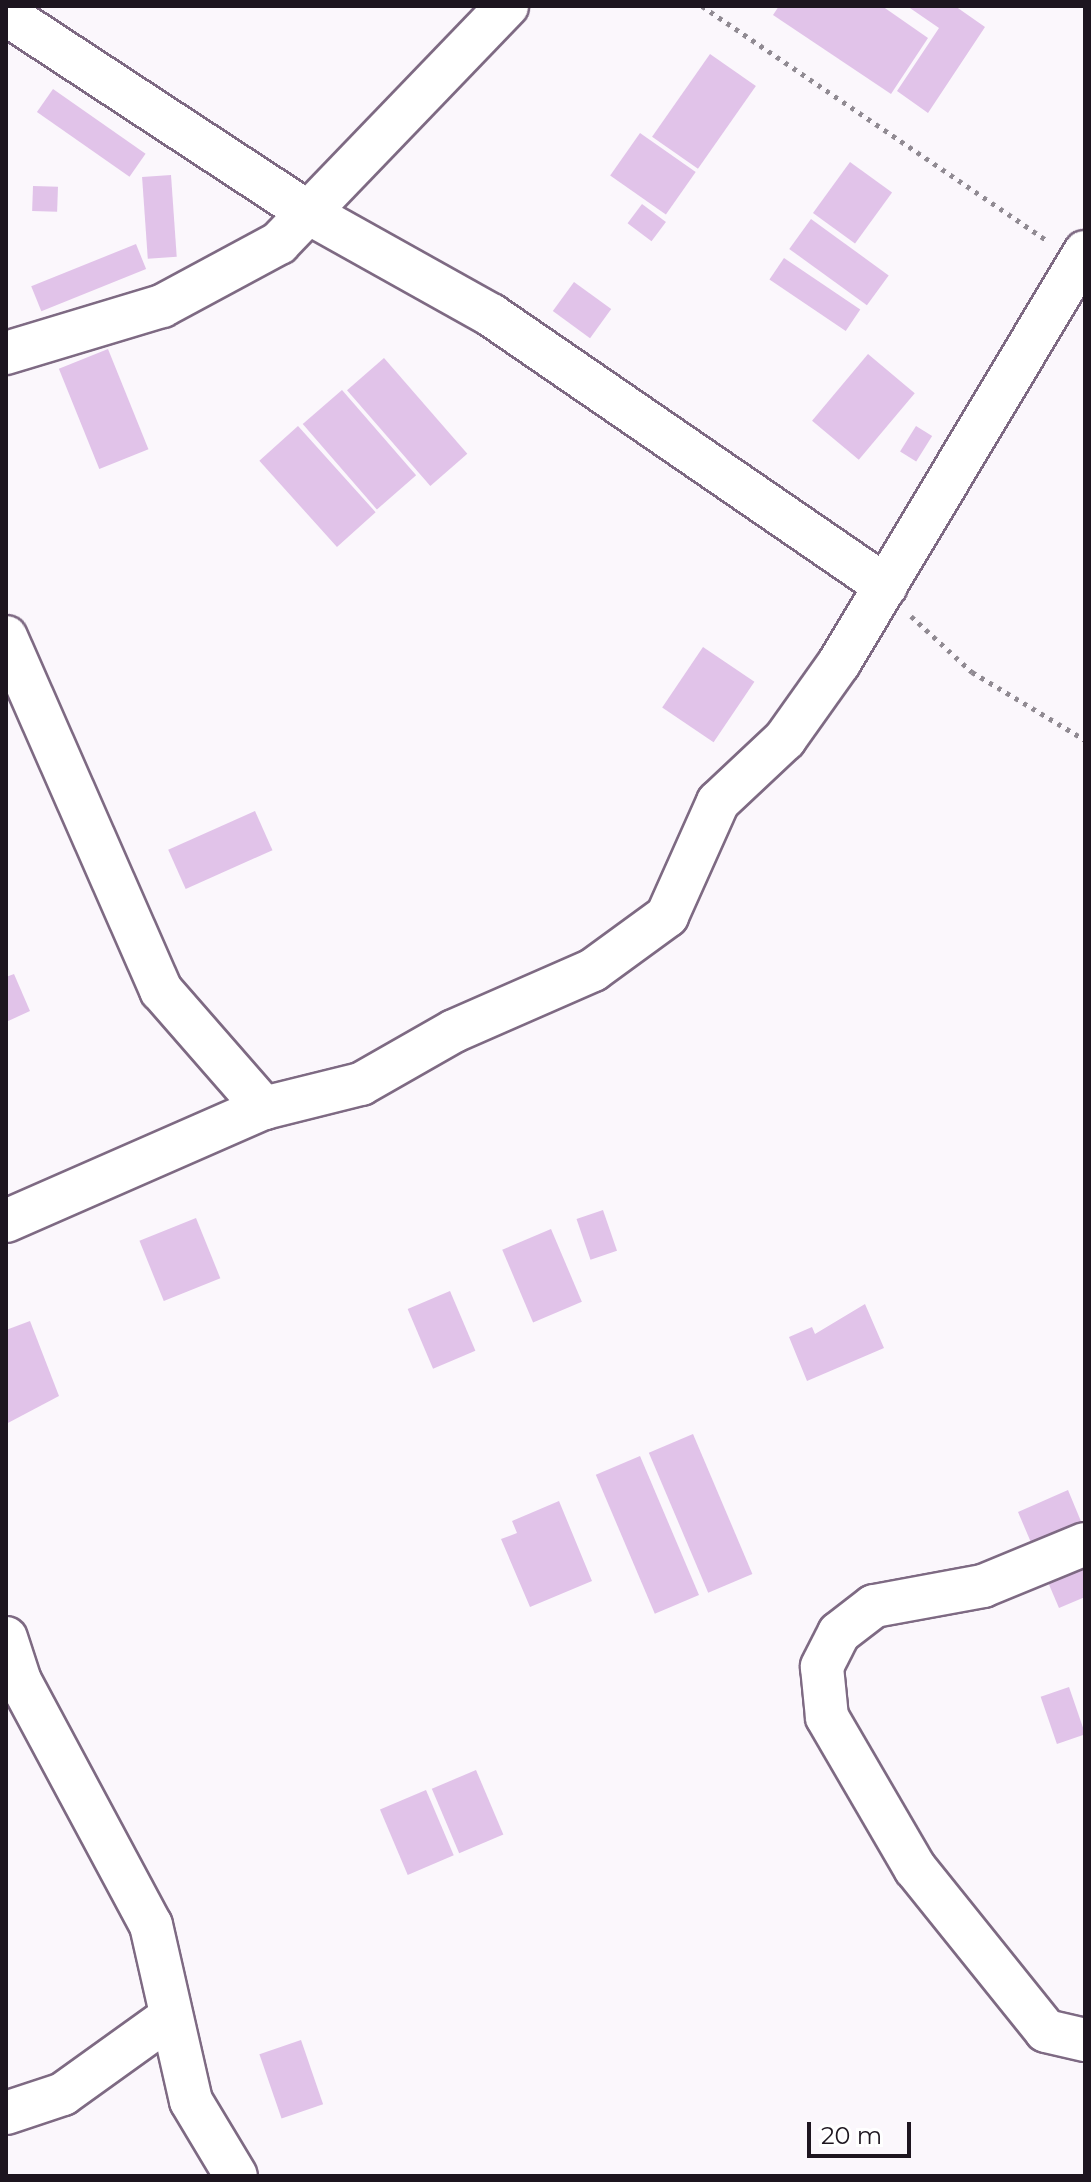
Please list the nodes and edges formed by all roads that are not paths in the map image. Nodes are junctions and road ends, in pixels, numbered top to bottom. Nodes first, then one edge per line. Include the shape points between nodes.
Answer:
1 (507, 6) edge
2 (6, 14) edge
3 (312, 215) junction
4 (1082, 257) edge
5 (6, 353) edge
6 (886, 586) junction
7 (6, 637) edge
8 (264, 1108) junction
9 (6, 1221) edge
10 (1085, 1544) edge
11 (6, 1638) edge
12 (170, 2017) junction
13 (1085, 2040) edge
14 (6, 2113) edge
15 (236, 2176) edge

1 - 3 street
2 - 3 street
3 - 5 street via 279,243 162,306
3 - 6 street via 491,315
4 - 6 street
6 - 8 street via 785,739 718,802 667,916 593,970 454,1031 361,1084
7 - 8 street via 161,990
8 - 9 street
10 - 13 street via 983,1586 874,1606 839,1633 822,1667 827,1717 915,1868 1046,2031
11 - 12 street via 20,1681 151,1925
12 - 14 street via 63,2094
12 - 15 street via 191,2101

